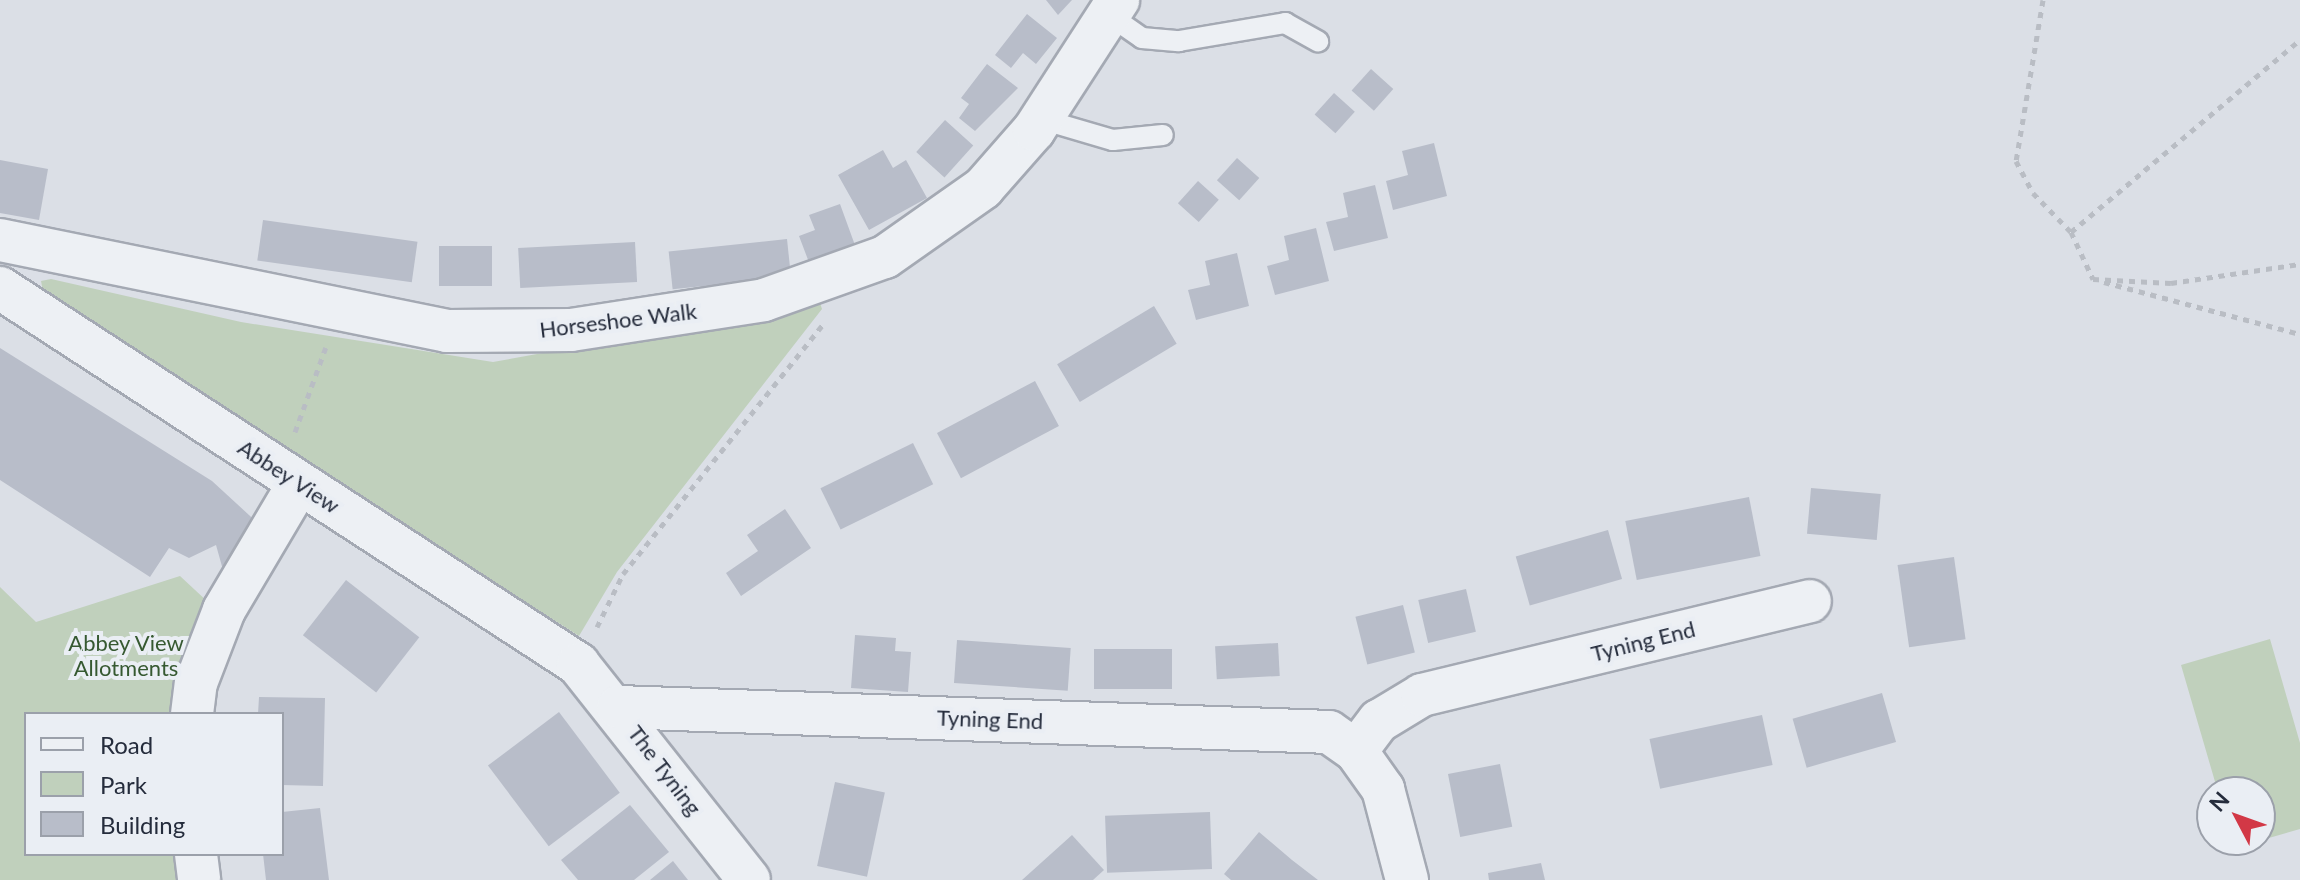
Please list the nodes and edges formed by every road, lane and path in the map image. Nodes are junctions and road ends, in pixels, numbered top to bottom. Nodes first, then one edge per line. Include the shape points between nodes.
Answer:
1 (2043, 0) edge
2 (1114, 7) edge
3 (2300, 40) edge
4 (1318, 41) dead end
5 (1041, 119) junction
6 (1163, 135) dead end
7 (2071, 232) junction
8 (0, 240) edge
9 (2300, 264) edge
10 (842, 276) junction
11 (2093, 279) junction
12 (0, 288) edge
13 (338, 313) junction
14 (2300, 334) edge
15 (289, 476) junction
16 (1810, 601) dead end
17 (578, 664) junction
18 (618, 707) junction
19 (192, 712) edge
20 (1356, 751) junction
21 (196, 856) edge
22 (199, 880) edge
23 (749, 880) edge
24 (1407, 880) edge

1 - 7 path via 2016,161 2033,193
2 - 4 lane via 1142,38 1179,41 1285,23
2 - 5 street, Horseshoe Walk
3 - 7 path
5 - 6 lane via 1113,140
5 - 10 street, Horseshoe Walk via 983,188 934,229
7 - 11 path
8 - 13 street, Horseshoe Walk
9 - 11 path via 2171,283
10 - 13 street, Horseshoe Walk via 764,300 571,330 447,331
10 - 17 path via 844,299 623,574
11 - 14 path
12 - 15 street, Abbey View
13 - 15 path
15 - 17 street, Abbey View
15 - 19 street via 224,610 196,683
16 - 20 street, Tyning End via 1422,695 1379,721
17 - 18 street, The Tyning
18 - 20 street, Tyning End via 1305,729 1329,732
18 - 23 street, The Tyning
20 - 24 street, Tyning End via 1383,789
21 - 22 street

